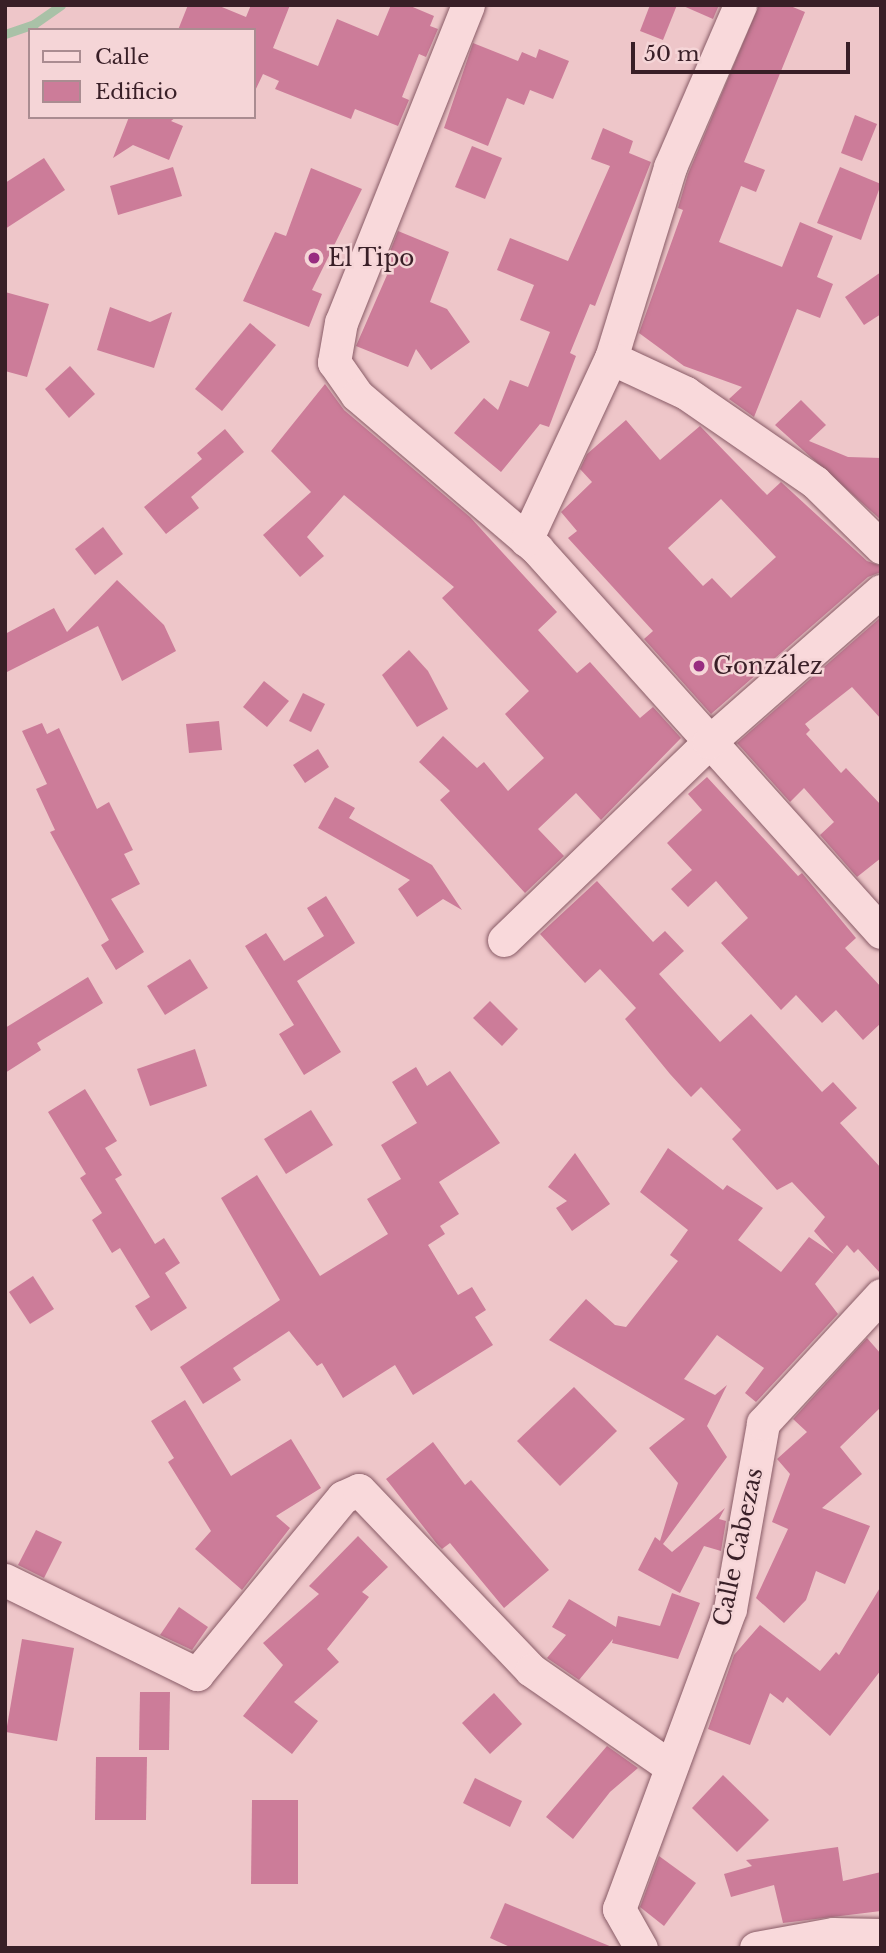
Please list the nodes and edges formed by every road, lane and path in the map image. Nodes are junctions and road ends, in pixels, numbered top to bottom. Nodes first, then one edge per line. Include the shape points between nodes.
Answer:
1 (468, 5) edge
2 (740, 5) edge
3 (611, 358) junction
4 (526, 540) junction
5 (881, 547) edge
6 (881, 591) edge
7 (709, 742) junction
8 (881, 932) edge
9 (504, 940) dead end
10 (881, 1295) edge
11 (5, 1580) edge
12 (668, 1765) junction
13 (881, 1935) edge
14 (641, 1948) edge
15 (756, 1948) edge

1 - 4 street via 341,322 334,362 357,395
2 - 3 street via 670,167
3 - 4 street
3 - 5 street via 686,393 804,475
4 - 7 street
6 - 7 street
7 - 8 street
7 - 9 street
10 - 12 street, Calle Cabezas via 763,1423 730,1609
11 - 12 street via 197,1674 343,1497 359,1490 531,1670
12 - 14 street, Calle Cabezas via 619,1909
13 - 15 street via 832,1934

